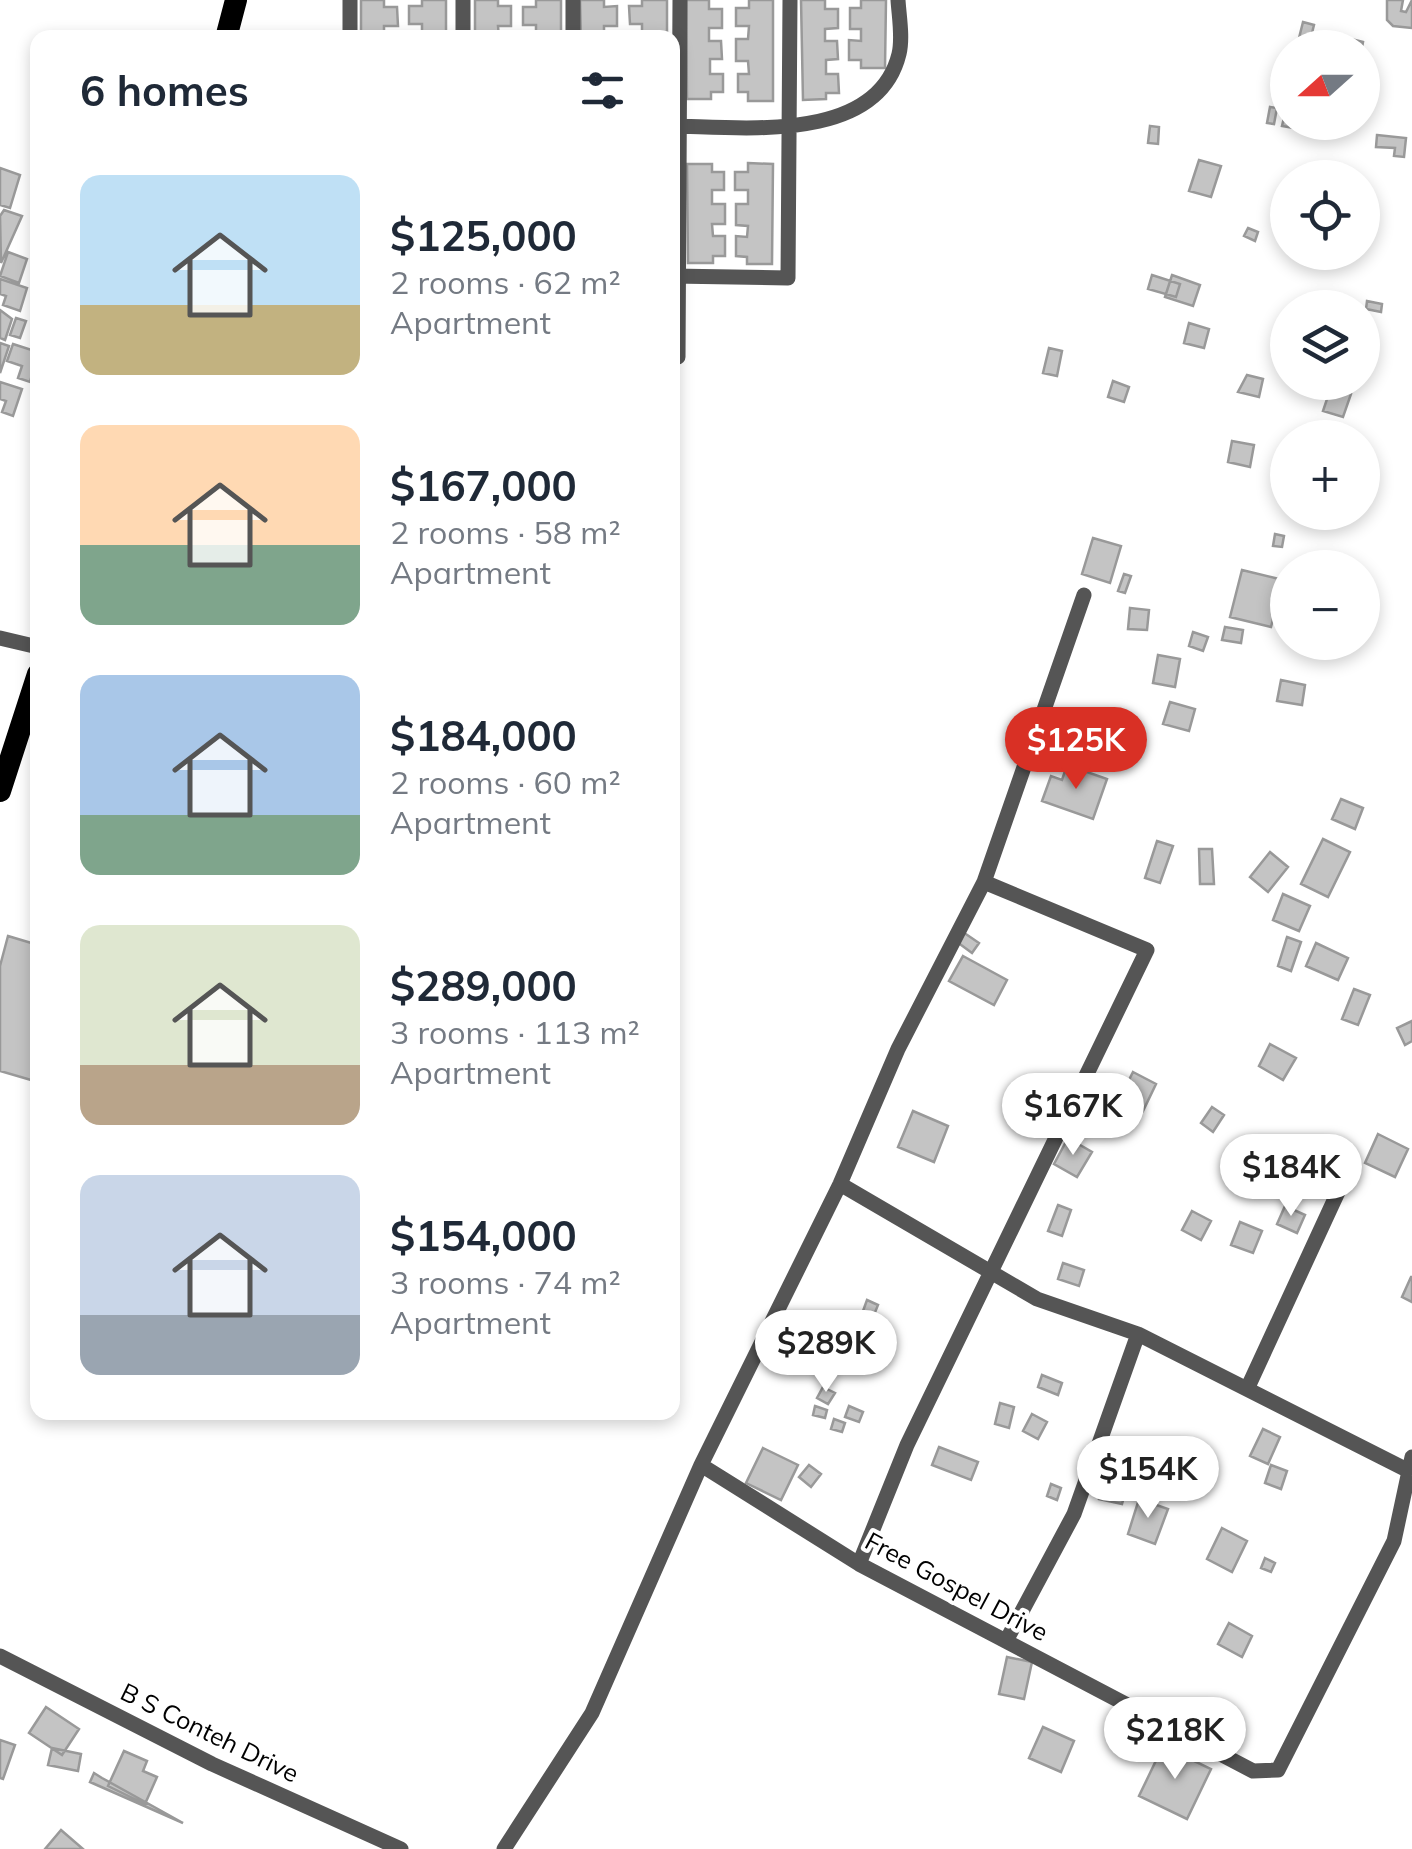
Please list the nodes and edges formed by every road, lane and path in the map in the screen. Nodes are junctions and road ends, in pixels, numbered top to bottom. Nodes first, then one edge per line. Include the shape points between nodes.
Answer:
1 (236, 0) edge
2 (350, 0) edge
3 (463, 0) edge
4 (574, 0) edge
5 (680, 0) edge
6 (790, 0) edge
7 (898, 0) edge
8 (228, 30) edge
9 (350, 30) edge
10 (463, 30) edge
11 (573, 30) edge
12 (679, 30) edge
13 (680, 126) edge
14 (789, 127) junction
15 (680, 276) edge
16 (1084, 596) dead end
17 (0, 638) edge
18 (30, 645) edge
19 (30, 699) edge
20 (0, 791) edge
21 (984, 882) junction
22 (1350, 1166) dead end
23 (840, 1184) junction
24 (990, 1274) junction
25 (1138, 1334) junction
26 (1248, 1387) junction
27 (1409, 1464) edge
28 (701, 1465) junction
29 (859, 1564) junction
30 (1006, 1641) junction
31 (0, 1656) edge
32 (401, 1849) edge
33 (504, 1849) edge

1 - 8 main road
2 - 9 street
3 - 10 street
4 - 11 street
5 - 12 street
6 - 14 street
7 - 14 street via 899,54 881,89 842,116
13 - 14 street
14 - 15 street via 788,278
16 - 21 street
17 - 18 street
19 - 20 main road
21 - 23 street via 898,1049
21 - 24 street via 1147,950
22 - 26 street
23 - 24 street
23 - 28 street
24 - 25 street via 1037,1299
24 - 29 street via 907,1445
25 - 26 street
25 - 30 street via 1074,1514
26 - 27 street
27 - 30 street, Free Gospel Drive via 1394,1541 1278,1770 1253,1771
28 - 29 street, Free Gospel Drive
28 - 33 street via 592,1713
29 - 30 street, Free Gospel Drive
31 - 32 street, B S Conteh Drive via 212,1764

